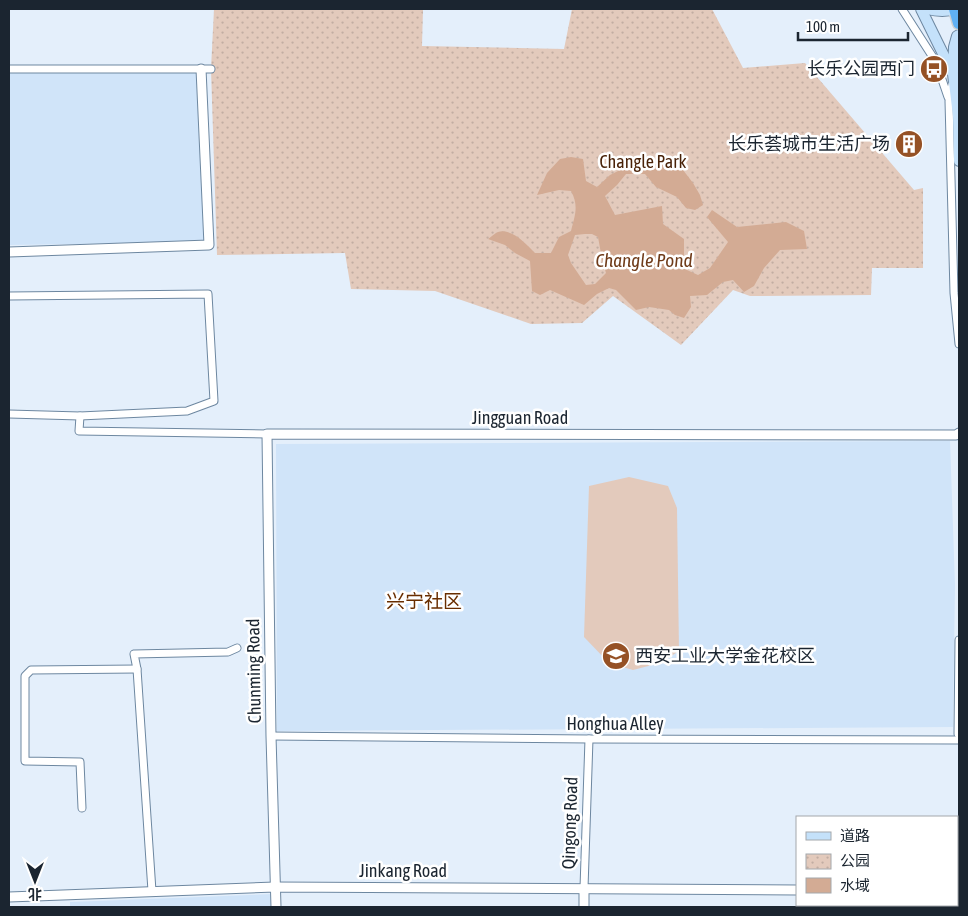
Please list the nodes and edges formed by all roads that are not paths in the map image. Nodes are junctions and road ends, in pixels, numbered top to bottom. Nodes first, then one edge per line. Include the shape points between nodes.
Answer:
1 (902, 9) edge
2 (921, 9) edge
3 (927, 9) edge
4 (954, 9) edge
5 (959, 23) edge
6 (959, 35) edge
7 (9, 69) edge
8 (201, 69) junction
9 (212, 69) dead end
10 (953, 74) junction
11 (949, 101) junction
12 (959, 161) edge
13 (9, 252) edge
14 (9, 296) edge
15 (959, 344) edge
16 (9, 414) edge
17 (80, 416) junction
18 (959, 433) edge
19 (266, 434) junction
20 (959, 640) edge
21 (237, 648) dead end
22 (137, 669) junction
23 (959, 735) edge
24 (271, 736) junction
25 (589, 739) junction
26 (959, 740) edge
27 (82, 808) dead end
28 (275, 887) junction
29 (584, 888) junction
30 (796, 890) edge
31 (152, 891) junction
32 (9, 897) edge
33 (276, 907) edge
34 (584, 907) edge

1 - 11 street via 936,62
2 - 10 main road
3 - 4 main road
4 - 5 highway
6 - 10 main road via 954,46
7 - 8 street
8 - 9 street
8 - 13 street via 209,245
10 - 11 street
10 - 12 main road
11 - 15 street via 954,293
14 - 17 street via 208,294 214,401 187,411
16 - 17 street
17 - 19 street, Jingguan Road via 79,431
18 - 19 street, Jingguan Road
19 - 24 street, Chunming Road
20 - 23 street
21 - 22 street via 228,652 134,654
22 - 27 street via 31,670 25,676 25,761 80,762
22 - 31 street
24 - 25 street, Honghua Alley
24 - 28 street, Chunming Road
25 - 26 street, Honghua Alley
25 - 29 street, Qingong Road
28 - 29 street, Jinkang Road
28 - 31 street, Jinkang Road
28 - 33 street, Chunming Road
29 - 30 street, Jinkang Road
29 - 34 street, Qingong Road
31 - 32 street, Jinkang Road

